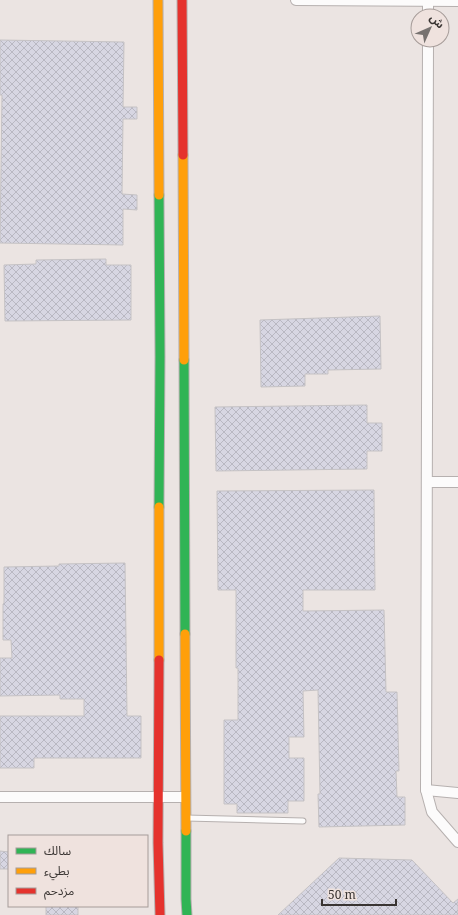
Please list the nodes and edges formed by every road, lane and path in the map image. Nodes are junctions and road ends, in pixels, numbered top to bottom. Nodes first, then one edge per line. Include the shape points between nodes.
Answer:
1 (158, 0) edge
2 (182, 0) edge
3 (296, 0) edge
4 (428, 1) junction
5 (458, 1) edge
6 (428, 8) edge
7 (428, 48) edge
8 (427, 482) junction
9 (458, 482) edge
10 (426, 790) junction
11 (458, 793) edge
12 (0, 797) edge
13 (158, 797) junction
14 (185, 797) junction
15 (186, 818) junction
16 (303, 821) dead end
17 (458, 842) edge
18 (160, 915) edge
19 (187, 915) edge

1 - 13 main road
2 - 14 main road
3 - 4 street
4 - 5 street
4 - 6 street
7 - 8 street
8 - 9 street
8 - 10 street
10 - 11 street
10 - 17 street via 432,812
12 - 13 street
13 - 14 street
13 - 18 main road
14 - 15 main road
15 - 16 lane
15 - 19 main road

